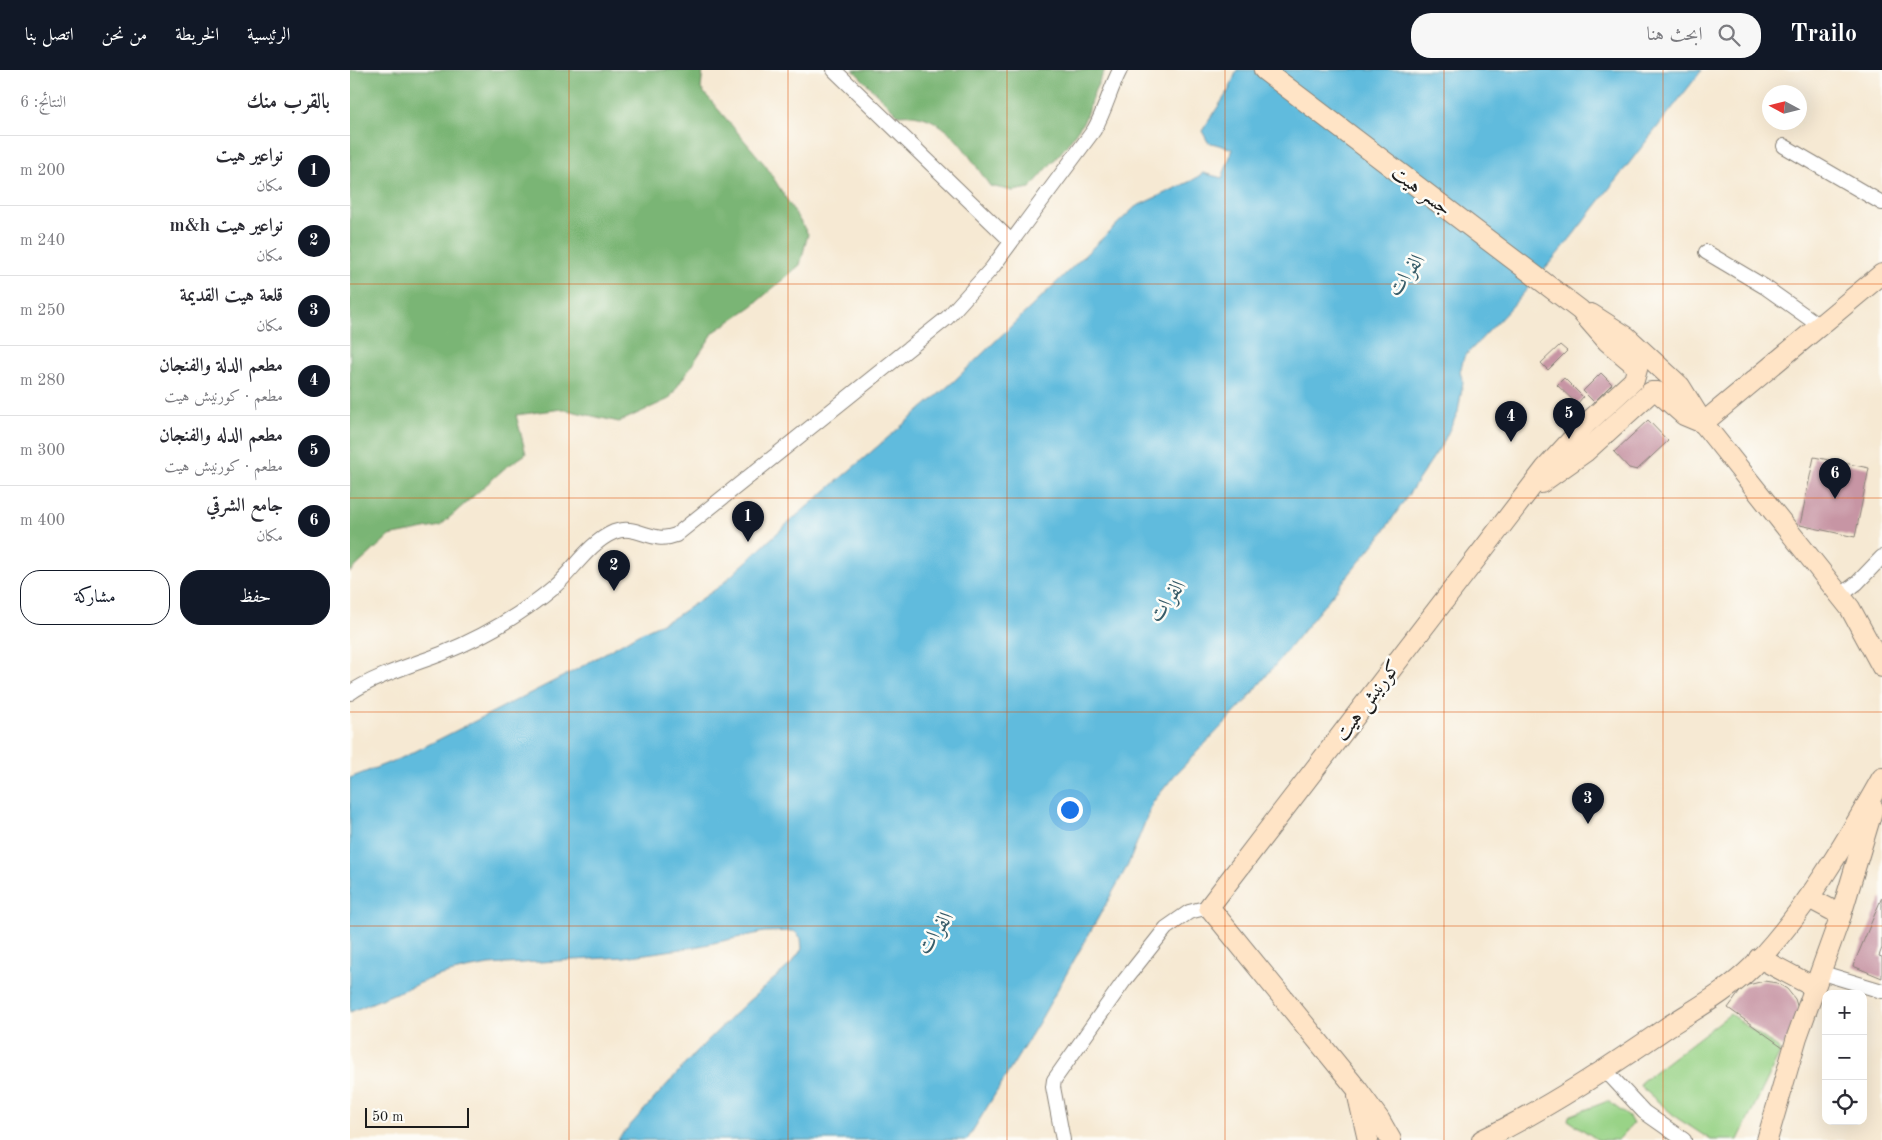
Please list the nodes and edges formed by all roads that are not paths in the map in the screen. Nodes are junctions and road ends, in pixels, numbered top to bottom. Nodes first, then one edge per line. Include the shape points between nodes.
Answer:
1 (834, 70) edge
2 (1120, 70) edge
3 (1264, 70) edge
4 (1784, 146) dead end
5 (1882, 203) edge
6 (1011, 241) junction
7 (1706, 252) dead end
8 (1882, 274) edge
9 (1580, 310) junction
10 (1820, 326) junction
11 (1704, 423) junction
12 (1526, 493) junction
13 (1882, 557) edge
14 (1841, 595) junction
15 (1882, 668) edge
16 (350, 693) edge
17 (1881, 779) edge
18 (1809, 898) junction
19 (1209, 907) junction
20 (1841, 915) junction
21 (1760, 958) junction
22 (1816, 979) junction
23 (1882, 991) edge
24 (1605, 1070) junction
25 (1357, 1089) junction
26 (1063, 1140) edge
27 (1368, 1140) edge
28 (1391, 1140) edge
29 (1482, 1140) edge
30 (1684, 1140) edge
31 (1767, 1140) edge

1 - 6 street
2 - 6 street via 1094,130
3 - 9 main road, جسر هيت
4 - 5 street
6 - 16 street via 992,268 947,318 676,535 656,538 622,529 604,537 555,586 490,631
7 - 10 street via 1765,286
8 - 10 main road
9 - 11 main road via 1616,329 1670,375
9 - 12 main road, كورنيش هيت via 1607,341 1634,363 1636,377 1565,446
10 - 11 main road
11 - 12 main road, كورنيش هيت via 1684,415 1658,392 1651,392 1585,452
11 - 14 main road
12 - 19 main road, كورنيش هيت
13 - 14 street
14 - 15 main road
17 - 18 main road
17 - 20 main road
18 - 20 main road
18 - 21 main road
19 - 25 main road
19 - 26 street via 1188,912 1166,928 1054,1080
20 - 22 main road
21 - 22 main road
21 - 24 main road via 1725,989
22 - 23 street
22 - 31 main road
24 - 29 main road
24 - 30 street via 1644,1112
25 - 27 main road
25 - 28 main road

